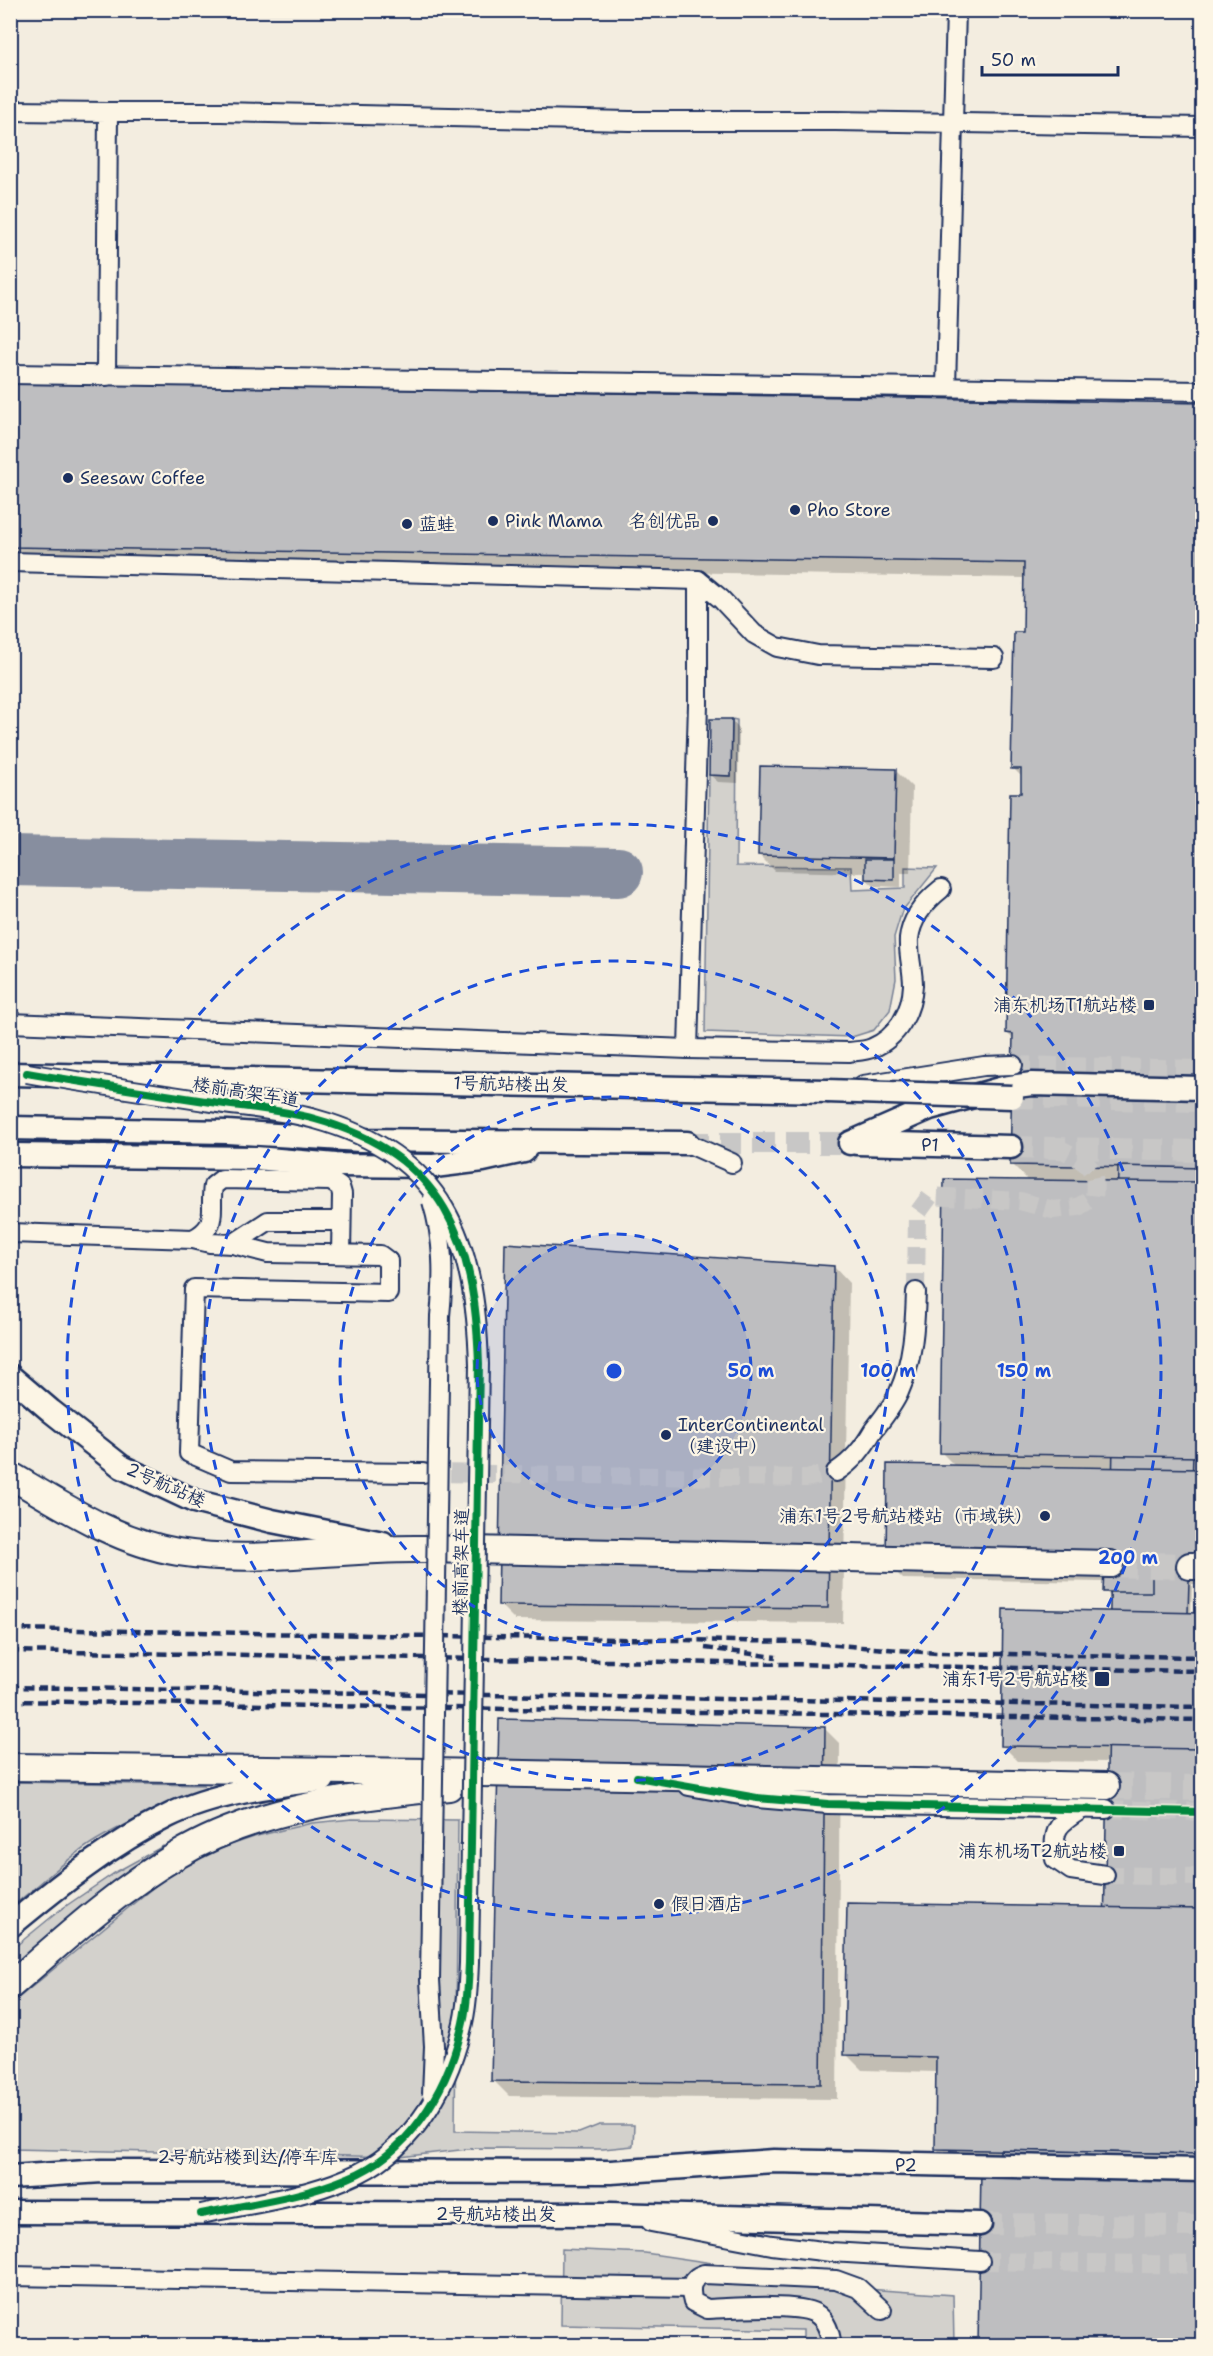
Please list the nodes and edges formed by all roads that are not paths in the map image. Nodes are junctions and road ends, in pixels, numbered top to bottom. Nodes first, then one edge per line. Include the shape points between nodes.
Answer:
1 (956, 10) edge
2 (10, 111) edge
3 (108, 112) junction
4 (952, 123) junction
5 (1203, 127) edge
6 (10, 374) edge
7 (106, 376) junction
8 (946, 387) junction
9 (1203, 391) edge
10 (10, 562) edge
11 (698, 580) junction
12 (994, 658) dead end
13 (941, 889) dead end
14 (10, 1023) edge
15 (688, 1049) junction
16 (1012, 1065) tunnel mouth
17 (16, 1073) edge
18 (1203, 1088) edge
19 (827, 1091) junction
20 (1012, 1097) tunnel mouth
21 (10, 1128) edge
22 (360, 1140) junction
23 (566, 1142) junction
24 (687, 1143) joint
25 (1011, 1147) tunnel mouth
26 (10, 1155) edge
27 (256, 1158) junction
28 (732, 1163) dead end
29 (427, 1182) junction
30 (341, 1221) junction
31 (10, 1233) edge
32 (194, 1239) junction
33 (232, 1244) junction
34 (341, 1254) junction
35 (916, 1292) tunnel mouth
36 (10, 1376) edge
37 (836, 1472) tunnel mouth
38 (423, 1473) tunnel mouth
39 (10, 1475) edge
40 (420, 1549) junction
41 (1110, 1564) tunnel mouth
42 (10, 1767) edge
43 (432, 1772) junction
44 (560, 1775) junction
45 (638, 1777) junction
46 (1106, 1798) joint
47 (1082, 1809) junction
48 (1105, 1875) tunnel mouth
49 (10, 1926) edge
50 (10, 1986) edge
51 (431, 2103) junction
52 (10, 2163) edge
53 (1203, 2170) edge
54 (102, 2171) junction
55 (610, 2172) joint
56 (10, 2176) edge
57 (10, 2212) edge
58 (201, 2214) junction
59 (611, 2214) junction
60 (980, 2223) tunnel mouth
61 (980, 2261) tunnel mouth
62 (10, 2276) edge
63 (690, 2288) junction
64 (882, 2310) dead end
65 (832, 2346) edge

1 - 4 street
2 - 3 street
3 - 4 street
3 - 7 street
4 - 5 street
4 - 8 street
6 - 7 street
7 - 8 street
8 - 9 street
10 - 11 street
11 - 12 street via 753,634 777,647 818,655
11 - 15 street
13 - 15 street via 929,899 913,924 909,939 913,985 909,1007 900,1025 871,1049
14 - 15 street
16 - 19 street, bridge
17 - 19 main road, 1号航站楼出发, bridge
17 - 29 street, 楼前高架车道, bridge via 313,1118 388,1149
18 - 25 main road, P1 via 1032,1084 1003,1088 930,1108 850,1143
19 - 20 main road, 1号航站楼出发, bridge
21 - 22 main road via 226,1132
22 - 23 main road
22 - 27 main road
23 - 24 main road
23 - 27 main road via 434,1166 336,1165
24 - 28 street
26 - 27 main road
29 - 51 street, 楼前高架车道, bridge via 439,1222 443,1266 430,1956 434,2046
29 - 51 street, 楼前高架车道, bridge via 450,1217 469,1269 479,1364 469,1975 462,2030 449,2069
30 - 32 street via 340,1187 331,1181 222,1179 213,1186 210,1227
30 - 33 street via 268,1221
30 - 34 street
31 - 32 street
32 - 33 street
33 - 34 street via 268,1253
34 - 38 street via 380,1254 388,1261 388,1293 194,1289 189,1453 231,1471
35 - 37 street via 909,1363 898,1393 860,1452
36 - 40 main road, 2号航站楼 via 122,1467 194,1501 352,1538
39 - 40 highway via 110,1531 178,1552 228,1557
40 - 41 highway
42 - 43 highway
43 - 44 highway
43 - 49 main road via 297,1782 229,1795 169,1815 117,1846
44 - 45 highway
44 - 50 highway via 365,1795 271,1817 218,1835 149,1873 76,1928
45 - 46 highway
45 - 47 street via 757,1798 828,1804
46 - 47 street
47 - 48 street via 1062,1822 1054,1838 1056,1859 1071,1870
51 - 58 street, 楼前高架车道, bridge via 393,2152 373,2166 297,2194
52 - 54 main road, 2号航站楼到达/停车库
53 - 55 main road, P2 via 774,2161
54 - 55 main road, 2号航站楼到达/停车库
54 - 56 main road, 2号航站楼到达/停车库
57 - 58 main road, 2号航站楼出发
58 - 59 main road, 2号航站楼出发, bridge
59 - 60 main road, 2号航站楼出发
59 - 61 street via 772,2245
62 - 63 street
63 - 64 street via 693,2280 704,2274 836,2280 858,2288
63 - 65 street via 693,2302 707,2308 807,2309 817,2313 828,2329

